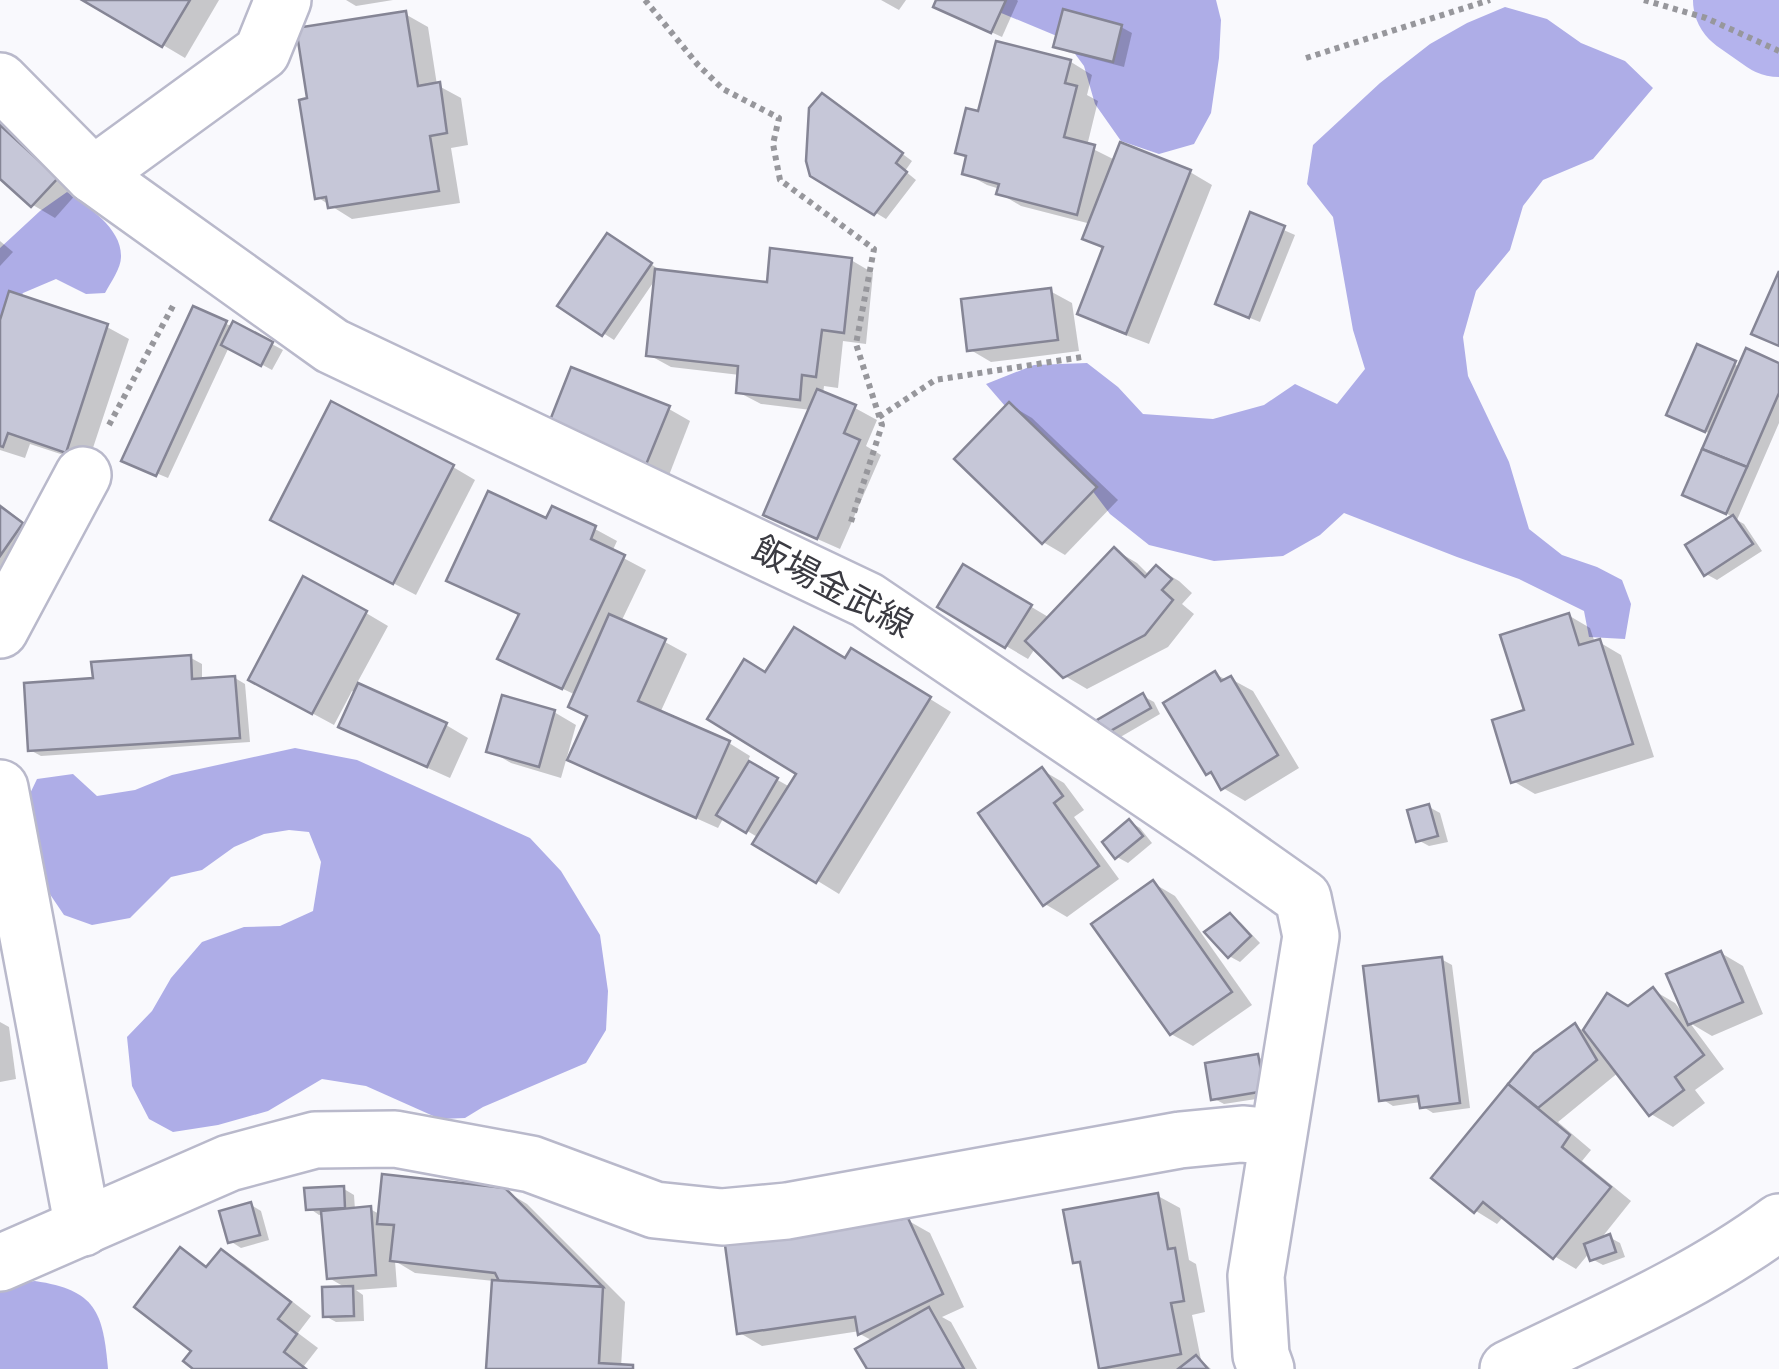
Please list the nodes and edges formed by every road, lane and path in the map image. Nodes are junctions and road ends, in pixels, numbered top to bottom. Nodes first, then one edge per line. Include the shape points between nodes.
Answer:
1 (283, 0) edge
2 (645, 0) edge
3 (1490, 0) edge
4 (1644, 0) edge
5 (1779, 51) edge
6 (1306, 58) dead end
7 (0, 81) edge
8 (93, 175) junction
9 (202, 252) junction
10 (1082, 357) dead end
11 (879, 417) junction
12 (83, 474) joint
13 (832, 583) junction
14 (0, 630) edge
15 (0, 788) edge
16 (1277, 1138) junction
17 (1779, 1222) edge
18 (82, 1228) junction
19 (0, 1264) edge
20 (1266, 1369) edge
21 (1508, 1369) edge

1 - 8 street via 262,52
2 - 11 path via 723,89 779,118 773,144 780,180 874,248 856,344
3 - 6 path
4 - 5 path via 1706,18
7 - 8 street, 飯場金武線
8 - 9 street, 飯場金武線
9 - 12 path
9 - 13 street, 飯場金武線 via 332,346
10 - 11 path via 935,380
11 - 13 path via 882,425
12 - 14 street
13 - 16 street, 飯場金武線 via 884,610 1302,898 1312,936
15 - 18 street
16 - 18 street via 1180,1140 722,1217 655,1210 531,1164 469,1152 395,1140 315,1140 230,1163
16 - 20 street, 飯場金武線 via 1256,1276
17 - 21 street via 1745,1248
18 - 19 street

